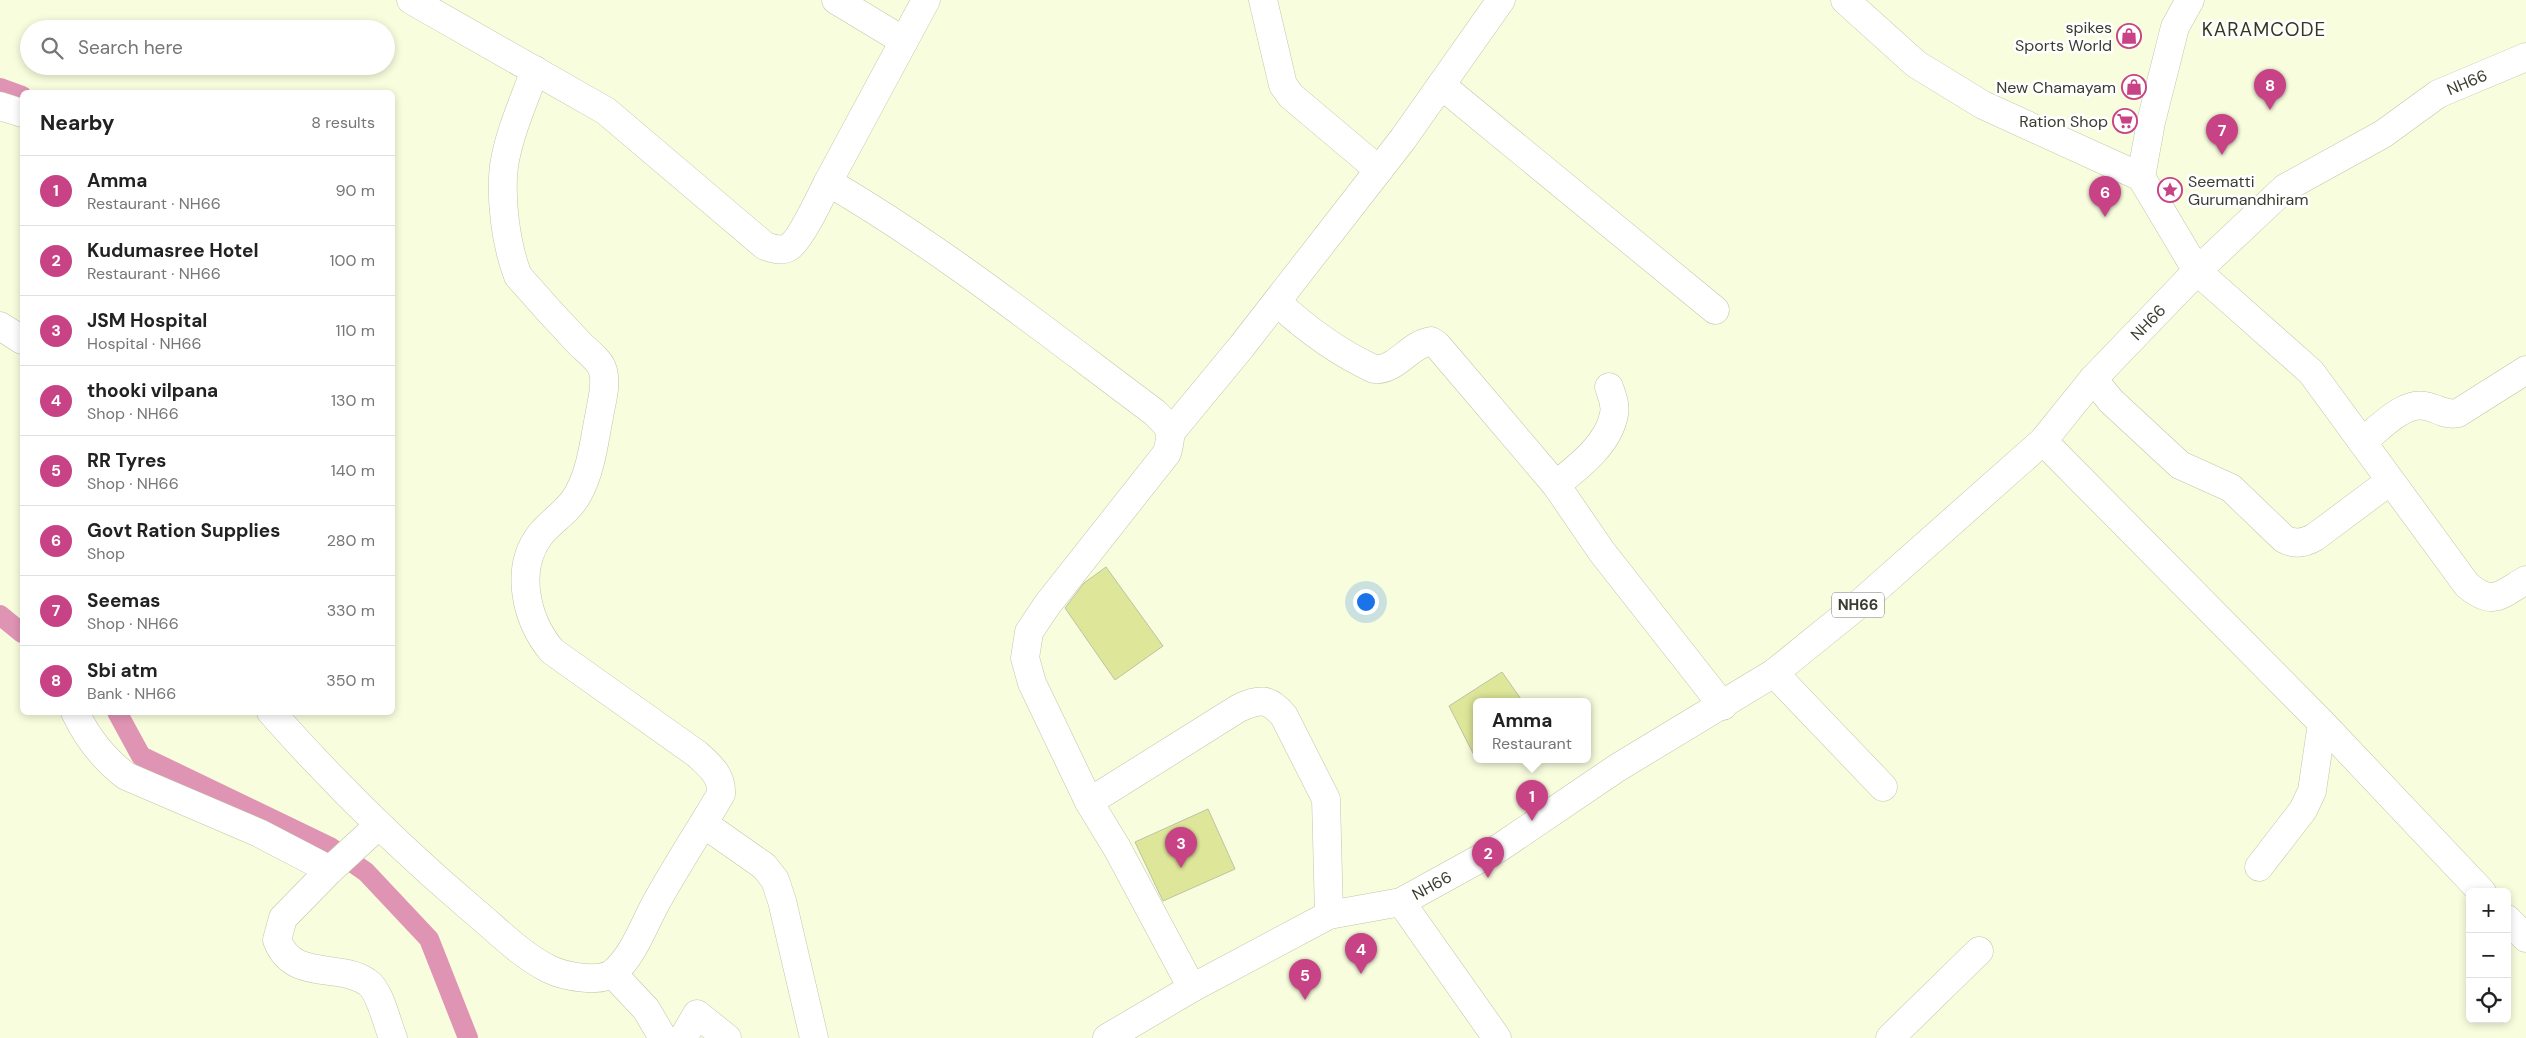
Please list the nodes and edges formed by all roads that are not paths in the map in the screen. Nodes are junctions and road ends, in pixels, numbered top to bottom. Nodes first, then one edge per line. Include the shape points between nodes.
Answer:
1 (411, 0) edge
2 (836, 0) edge
3 (926, 0) edge
4 (1263, 0) edge
5 (1501, 0) edge
6 (1845, 0) edge
7 (2190, 0) edge
8 (904, 41) junction
9 (2526, 57) edge
10 (534, 70) junction
11 (1441, 85) junction
12 (0, 106) edge
13 (20, 112) edge
14 (1379, 170) junction
15 (2141, 177) junction
16 (828, 182) junction
17 (2197, 271) junction
18 (1277, 302) junction
19 (1715, 310) dead end
20 (0, 326) edge
21 (20, 339) edge
22 (2526, 370) edge
23 (2093, 379) junction
24 (1609, 387) dead end
25 (1171, 432) junction
26 (2042, 440) junction
27 (2362, 442) junction
28 (2390, 481) junction
29 (1556, 485) junction
30 (2526, 580) edge
31 (1774, 673) junction
32 (1723, 706) junction
33 (77, 715) edge
34 (275, 715) edge
35 (2322, 722) junction
36 (1883, 787) dead end
37 (1089, 802) junction
38 (704, 824) junction
39 (379, 825) junction
40 (334, 867) junction
41 (2259, 867) dead end
42 (2478, 888) edge
43 (1402, 902) junction
44 (1329, 915) junction
45 (2511, 923) edge
46 (2526, 938) edge
47 (1979, 951) dead end
48 (613, 974) junction
49 (1192, 988) junction
50 (392, 1038) edge
51 (664, 1038) edge
52 (683, 1038) edge
53 (727, 1038) edge
54 (814, 1038) edge
55 (1108, 1038) edge
56 (1497, 1038) edge
57 (1890, 1038) edge

1 - 10 main road
2 - 8 main road
3 - 8 main road
4 - 14 main road via 1283,85 1291,96
5 - 11 main road
6 - 15 main road via 1916,64 1983,105
7 - 15 main road via 2175,27
8 - 16 main road
9 - 17 main road, NH66 / NH66 via 2438,94 2383,134 2285,188
10 - 16 main road via 606,111 765,246 777,250 788,248 797,238
10 - 38 main road via 504,166 503,192 511,258 518,276 602,368 604,391 589,465 579,493 568,509 539,537 530,554 525,582 532,619 552,650 697,754 716,772 722,783 722,794
11 - 14 main road
11 - 19 main road
12 - 13 main road
14 - 18 main road
15 - 17 main road
16 - 25 main road via 868,205 1007,302 1154,412 1168,424
17 - 23 main road, NH66 / NH66
17 - 27 main road via 2310,372
18 - 25 main road
18 - 29 main road via 1326,343 1374,369 1389,366 1422,342 1431,341
20 - 21 main road
22 - 27 main road via 2458,413 2449,415 2426,406 2405,409
23 - 26 main road, NH66 / NH66
23 - 28 main road via 2180,465 2231,488 2292,543 2315,537
24 - 29 main road via 1614,414 1601,442
25 - 37 main road via 1167,453 1152,475 1047,604 1030,632 1025,658 1032,682
26 - 31 main road, NH66 / NH66 via 1858,605
26 - 35 main road
27 - 28 main road
28 - 30 main road via 2467,585 2478,594 2497,597
29 - 32 main road via 1602,552
31 - 32 main road, NH66 / NH66
31 - 36 main road
32 - 43 main road, NH66 / NH66 via 1617,768 1499,848
33 - 40 main road via 94,745 126,776
34 - 39 main road
35 - 41 main road via 2312,791 2303,810
35 - 42 main road
37 - 44 main road via 1239,708 1253,702 1265,701 1275,705 1284,716 1326,798
37 - 49 main road
38 - 48 main road via 657,900 630,952
38 - 54 main road via 764,866 775,880
39 - 40 main road
39 - 48 main road via 527,956 569,977 597,978
40 - 50 main road via 283,918 277,940 280,948 295,963 308,969 349,974 368,982 375,990
43 - 44 main road, NH66 / NH66
43 - 56 main road
44 - 49 main road, NH66 / NH66
45 - 46 main road
47 - 57 main road
48 - 51 main road via 646,1009
49 - 55 main road, NH66 / NH66
52 - 53 main road via 697,1014

